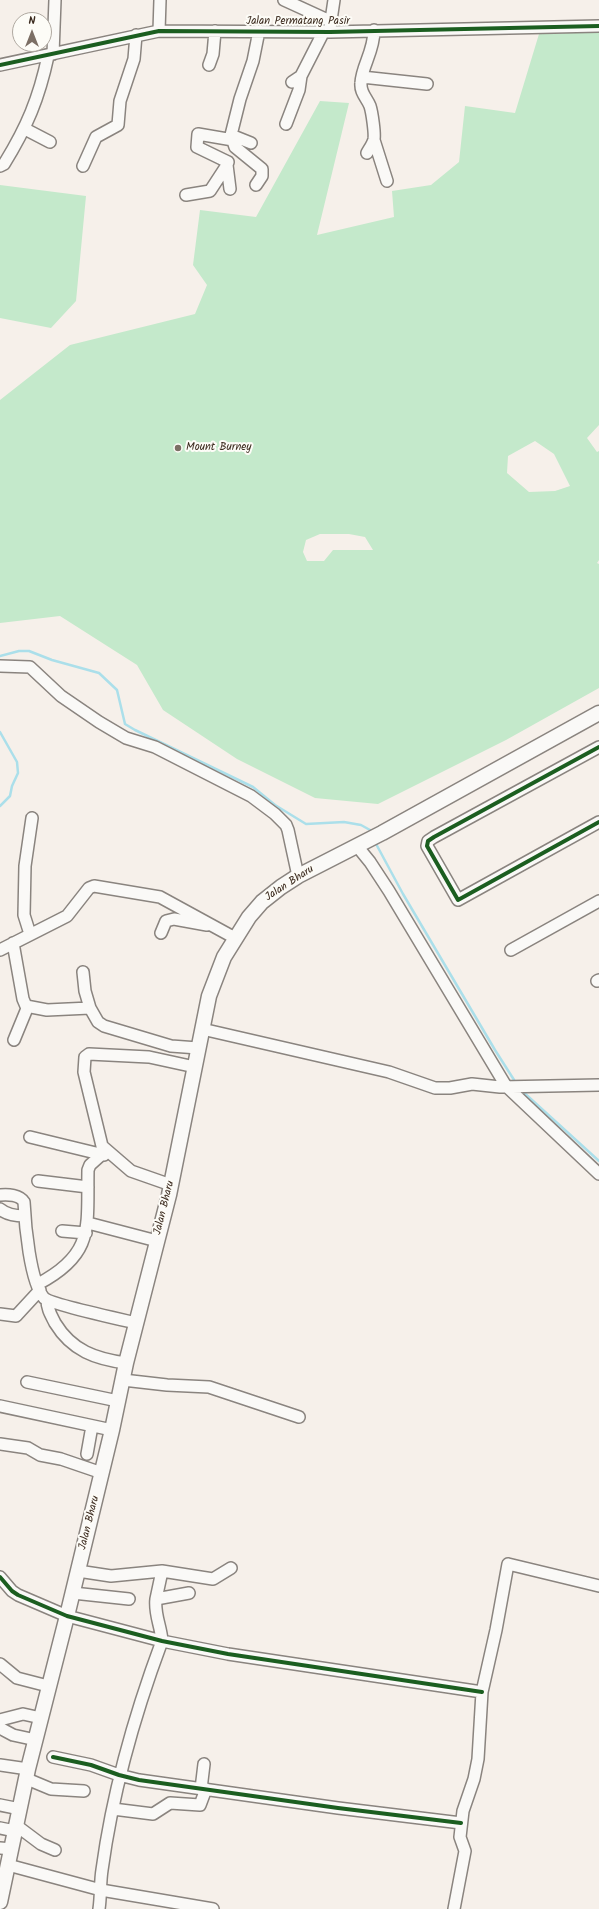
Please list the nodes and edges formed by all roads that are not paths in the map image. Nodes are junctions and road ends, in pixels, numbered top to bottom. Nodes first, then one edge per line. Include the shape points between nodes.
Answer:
1 (55, 0) edge
2 (160, 0) edge
3 (284, 0) edge
4 (334, 0) edge
5 (599, 26) edge
6 (328, 28) junction
7 (374, 30) junction
8 (159, 31) junction
9 (215, 31) junction
10 (259, 31) junction
11 (136, 35) junction
12 (51, 55) junction
13 (0, 66) edge
14 (209, 66) dead end
15 (362, 77) junction
16 (427, 84) dead end
17 (286, 124) dead end
18 (25, 129) junction
19 (233, 140) junction
20 (374, 140) junction
21 (50, 142) dead end
22 (251, 143) dead end
23 (367, 153) dead end
24 (228, 163) junction
25 (0, 166) edge
26 (83, 166) dead end
27 (387, 181) dead end
28 (256, 186) dead end
29 (230, 189) dead end
30 (186, 195) dead end
31 (0, 666) edge
32 (599, 713) edge
33 (599, 747) edge
34 (32, 818) dead end
35 (597, 827) edge
36 (362, 843) junction
37 (298, 876) junction
38 (599, 901) edge
39 (211, 924) junction
40 (161, 933) dead end
41 (30, 934) junction
42 (235, 938) junction
43 (13, 943) junction
44 (0, 950) edge
45 (511, 950) dead end
46 (83, 972) dead end
47 (28, 1006) junction
48 (90, 1008) junction
49 (202, 1029) junction
50 (14, 1040) dead end
51 (198, 1048) junction
52 (195, 1067) junction
53 (599, 1085) edge
54 (515, 1086) junction
55 (30, 1137) dead end
56 (105, 1155) junction
57 (599, 1174) edge
58 (38, 1181) dead end
59 (171, 1185) junction
60 (88, 1187) junction
61 (0, 1195) edge
62 (0, 1209) edge
63 (24, 1216) junction
64 (87, 1228) junction
65 (62, 1231) dead end
66 (157, 1241) junction
67 (39, 1287) junction
68 (47, 1300) junction
69 (0, 1314) edge
70 (136, 1323) junction
71 (126, 1363) junction
72 (123, 1380) junction
73 (27, 1382) dead end
74 (118, 1401) junction
75 (0, 1406) edge
76 (299, 1417) dead end
77 (92, 1426) junction
78 (112, 1430) junction
79 (0, 1444) edge
80 (87, 1454) dead end
81 (102, 1473) junction
82 (231, 1568) dead end
83 (78, 1571) junction
84 (162, 1571) junction
85 (0, 1577) edge
86 (599, 1586) edge
87 (73, 1593) junction
88 (189, 1593) dead end
89 (129, 1599) dead end
90 (156, 1599) junction
91 (67, 1616) junction
92 (162, 1641) junction
93 (0, 1664) edge
94 (48, 1686) junction
95 (482, 1692) junction
96 (41, 1718) junction
97 (0, 1720) edge
98 (0, 1728) edge
99 (36, 1740) junction
100 (53, 1757) dead end
101 (204, 1764) dead end
102 (0, 1765) edge
103 (27, 1774) junction
104 (119, 1775) junction
105 (204, 1789) junction
106 (84, 1791) dead end
107 (0, 1805) edge
108 (20, 1809) junction
109 (113, 1809) junction
110 (461, 1823) junction
111 (0, 1828) edge
112 (16, 1828) junction
113 (6, 1848) edge
114 (55, 1850) dead end
115 (8, 1865) junction
116 (101, 1890) junction
117 (0, 1902) edge
118 (99, 1909) edge
119 (213, 1909) edge
120 (454, 1909) edge

1 - 12 street
2 - 8 street
3 - 6 street
4 - 6 street
5 - 7 street, Jalan Permatang Pasir
6 - 7 street, Jalan Permatang Pasir
6 - 10 street, Jalan Permatang Pasir
6 - 17 street via 296,79 299,90
7 - 15 street via 372,50
8 - 9 street, Jalan Permatang Pasir
8 - 11 street, Jalan Permatang Pasir
9 - 10 street, Jalan Permatang Pasir
9 - 14 street
10 - 19 street via 253,61 240,98
11 - 12 street, Jalan Permatang Pasir
11 - 26 street via 134,59 120,101 118,125 96,137
12 - 13 street, Jalan Permatang Pasir
12 - 18 street via 36,104
15 - 16 street
15 - 20 street via 362,92 370,105
18 - 21 street
18 - 25 street via 4,164
19 - 22 street
19 - 24 street
19 - 24 street via 198,134 197,148
19 - 28 street via 262,169 262,176
20 - 23 street
20 - 27 street
24 - 29 street
24 - 30 street via 210,191
31 - 37 street via 30,667 61,696 126,738 155,747 251,796 276,814 286,825
32 - 36 main road, Jalan Bharu
33 - 35 street via 434,837 428,841 427,846 458,900
34 - 41 street via 25,866 24,915
36 - 37 main road, Jalan Bharu
36 - 54 street via 370,862
37 - 42 main road, Jalan Bharu via 262,902
38 - 45 street
39 - 40 street via 203,925 174,919 166,921
39 - 41 street via 156,896 94,886 88,888 67,916
39 - 42 street
41 - 43 street
42 - 49 main road, Jalan Bharu via 214,979
43 - 44 street
43 - 47 street via 24,1004
46 - 48 street
47 - 48 street via 47,1010
47 - 50 street
48 - 51 street via 98,1022 104,1026 171,1046
49 - 51 main road, Jalan Bharu
49 - 54 street via 389,1072 435,1088 472,1084
51 - 52 main road, Jalan Bharu
52 - 56 street via 149,1057 87,1055 84,1072
52 - 59 main road, Jalan Bharu
53 - 54 street
54 - 57 street
55 - 56 street
56 - 59 street via 137,1174
56 - 60 street via 90,1165
58 - 60 street
59 - 66 main road, Jalan Bharu
60 - 64 street
61 - 63 street via 22,1199
62 - 63 street
63 - 67 street via 28,1248
64 - 65 street
64 - 66 street
64 - 67 street via 72,1260
66 - 70 main road, Jalan Bharu
67 - 68 street
67 - 69 street via 16,1316
68 - 70 street
68 - 71 street via 48,1308 61,1332 77,1348 99,1358
70 - 71 main road, Jalan Bharu
71 - 72 main road, Jalan Bharu
72 - 74 main road, Jalan Bharu
72 - 76 street via 209,1387
73 - 74 street
74 - 78 main road, Jalan Bharu
75 - 77 street
77 - 78 street
77 - 80 street
78 - 81 main road, Jalan Bharu
79 - 81 street via 28,1448 40,1455 61,1459
81 - 83 main road, Jalan Bharu
82 - 84 street via 213,1579
83 - 84 street via 111,1576
83 - 87 main road, Jalan Bharu
84 - 90 street
85 - 91 street via 18,1595
86 - 95 street via 508,1564
87 - 89 street
87 - 91 main road, Jalan Bharu
88 - 90 street
90 - 92 street via 155,1611
91 - 92 street
91 - 94 main road, Jalan Bharu
92 - 95 street via 228,1654
92 - 104 street via 133,1721
93 - 94 street via 17,1678
94 - 96 main road, Jalan Bharu
95 - 110 street via 478,1759
96 - 97 street via 23,1714
96 - 99 main road, Jalan Bharu
98 - 99 street via 13,1735
99 - 103 main road, Jalan Bharu
100 - 104 street via 91,1765
101 - 105 street
102 - 103 street
103 - 106 street via 51,1789
103 - 108 main road, Jalan Bharu
104 - 105 street
104 - 109 street
105 - 109 street via 200,1805 170,1803 153,1814
105 - 110 street
107 - 108 street
108 - 112 main road, Jalan Bharu
109 - 116 street
110 - 120 street via 460,1837 465,1852
111 - 112 street
112 - 113 main road, Jalan Bharu
112 - 114 street
113 - 115 main road, Jalan Bharu
115 - 116 street
115 - 117 main road, Jalan Bharu
116 - 118 street
116 - 119 street

